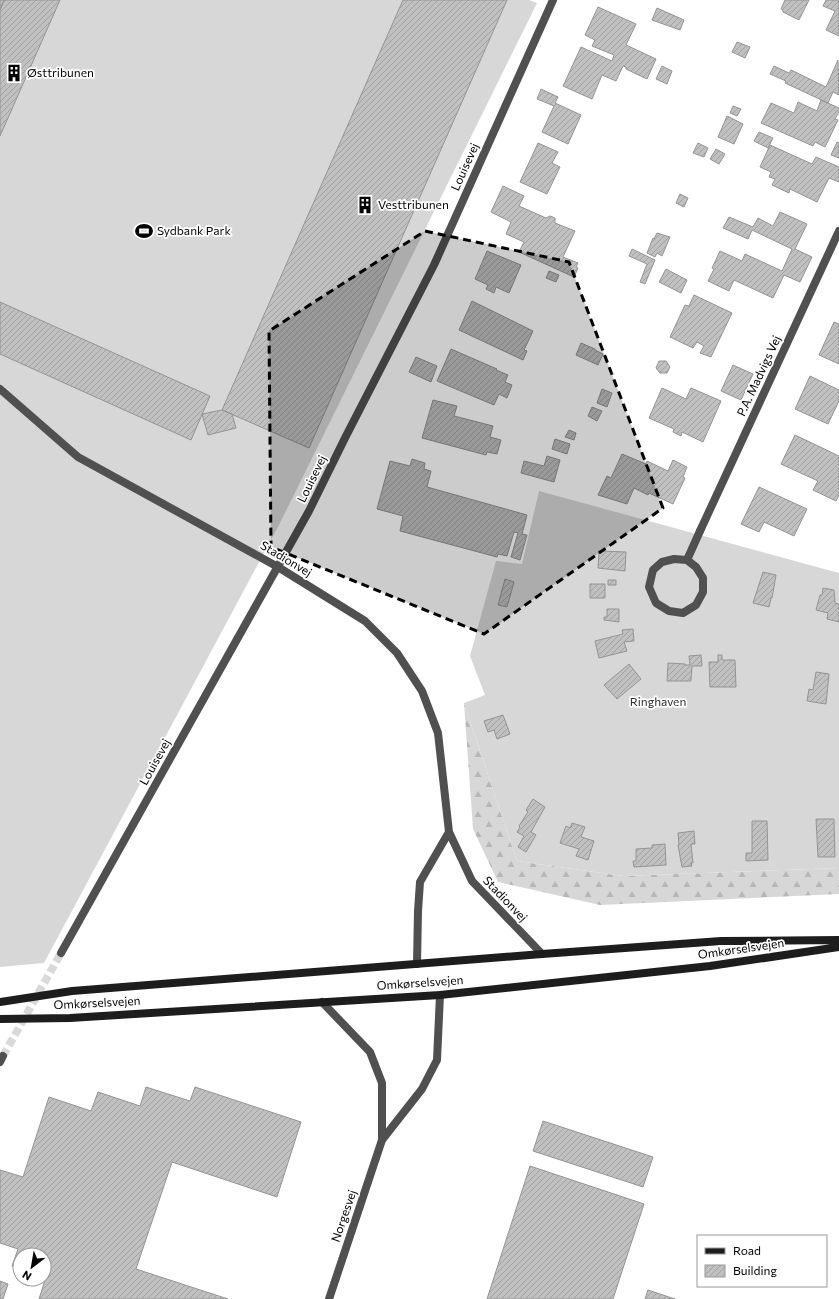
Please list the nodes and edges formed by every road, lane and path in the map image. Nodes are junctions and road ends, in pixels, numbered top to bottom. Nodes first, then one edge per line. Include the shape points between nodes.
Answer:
1 (553, 0) edge
2 (839, 231) edge
3 (0, 389) edge
4 (687, 560) junction
5 (278, 567) junction
6 (449, 832) junction
7 (839, 940) edge
8 (839, 947) edge
9 (61, 953) tunnel mouth
10 (542, 954) junction
11 (418, 964) junction
12 (440, 995) junction
13 (0, 1002) edge
14 (322, 1002) junction
15 (0, 1019) edge
16 (382, 1140) junction
17 (329, 1299) edge

1 - 5 street, Louisevej via 434,266 310,511
2 - 4 street, P.A. Madvigs Vej
3 - 5 street, Stadionvej via 78,457
4 - 4 street via 674,558 662,562 653,570 649,587 656,603 669,610 683,612 696,605 703,592 703,578 696,567
5 - 6 street, Stadionvej via 365,621 397,653 422,691 438,733
5 - 9 street, Louisevej
6 - 10 street, Stadionvej via 472,881
6 - 11 street via 420,882
7 - 10 main road, Omkørselsvejen via 721,941
8 - 12 main road, Omkørselsvejen via 710,966
10 - 11 main road, Omkørselsvejen
11 - 13 main road, Omkørselsvejen via 72,991
12 - 14 main road, Omkørselsvejen
12 - 16 street, Norgesvej via 437,1060 422,1089
14 - 15 main road, Omkørselsvejen via 70,1018
14 - 16 street, Norgesvej via 370,1052 382,1083
16 - 17 street, Norgesvej

